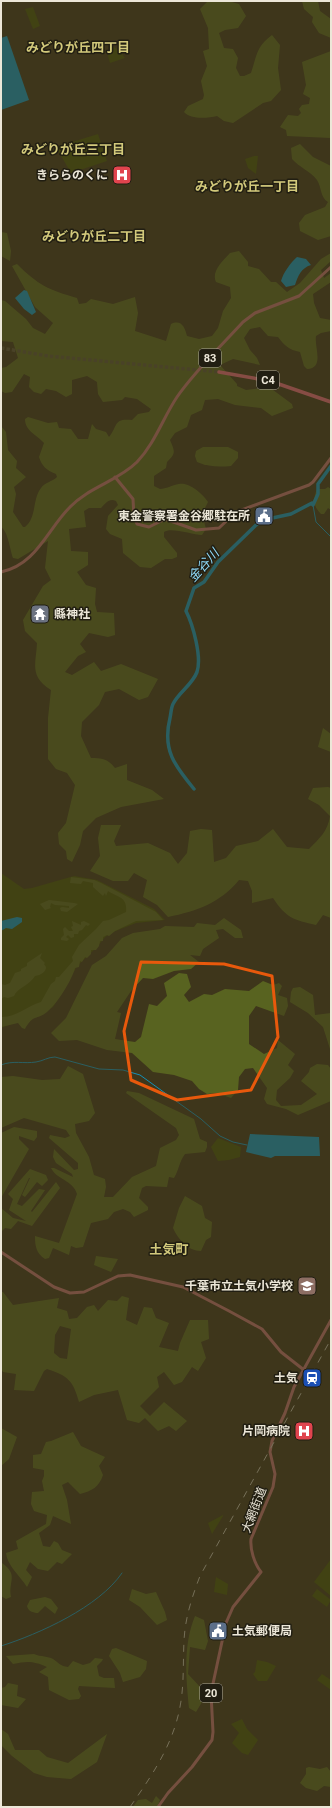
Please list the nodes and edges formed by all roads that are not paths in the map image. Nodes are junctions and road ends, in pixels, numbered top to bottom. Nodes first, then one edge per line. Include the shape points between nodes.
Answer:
1 (331, 267) edge
2 (220, 372) tunnel mouth
3 (331, 402) edge
4 (331, 458) edge
5 (114, 477) junction
6 (1, 572) edge
7 (1, 1252) edge
8 (331, 1320) edge
9 (304, 1370) junction
10 (158, 1807) edge

1 - 5 main road, 83 via 299,296 255,313 243,322 178,395 143,455 131,467
2 - 3 highway, C4 via 270,381
4 - 5 main road via 309,485 236,512 219,528 200,530 165,518 148,527 138,524 134,518 134,499
5 - 6 main road, 83 via 73,504 25,562
7 - 9 main road via 54,1287 66,1292 84,1292 122,1275 187,1288 262,1329 280,1352
8 - 9 main road, 大網街道 / 20
9 - 10 main road, 大網街道 / 20 via 294,1387 270,1447 274,1482 251,1539 255,1562 261,1572 233,1607 226,1623 211,1693 212,1740

